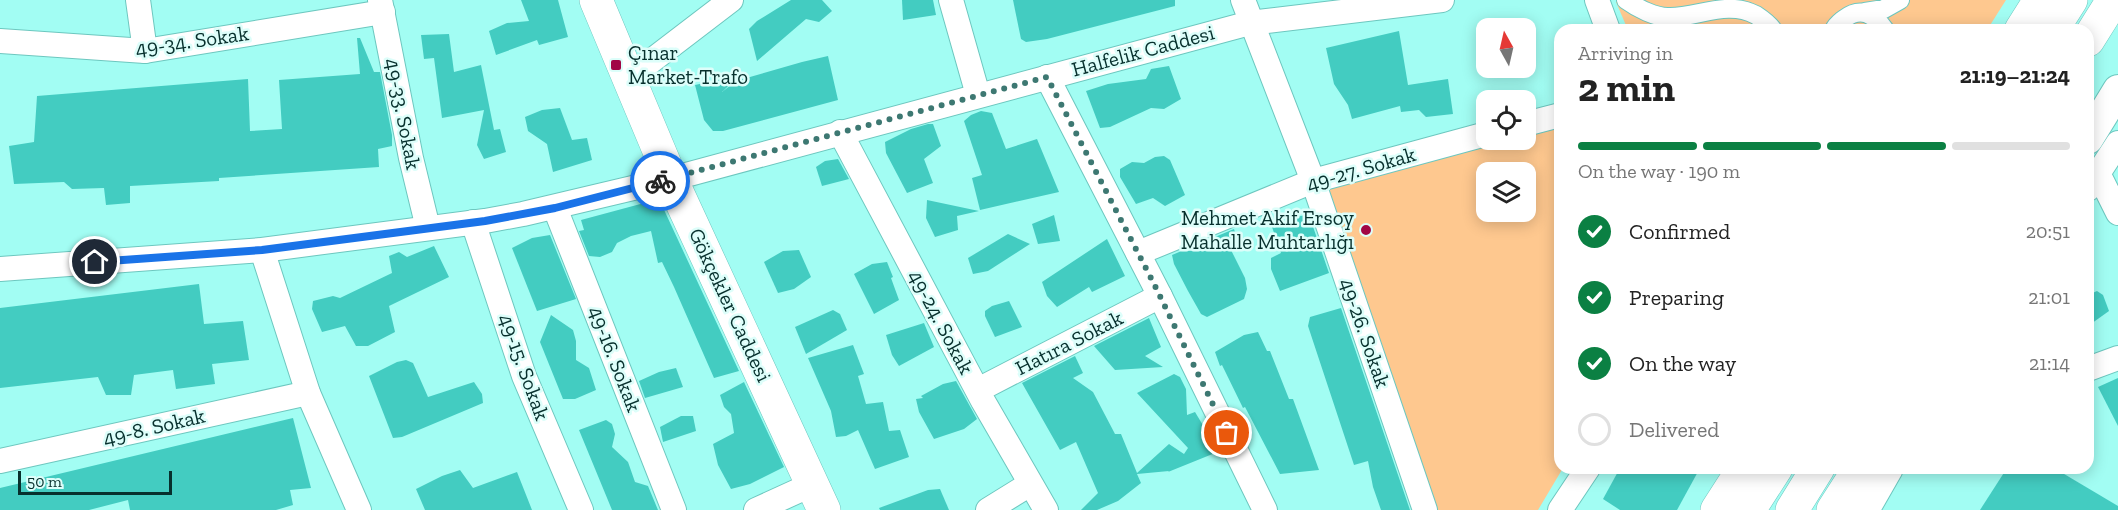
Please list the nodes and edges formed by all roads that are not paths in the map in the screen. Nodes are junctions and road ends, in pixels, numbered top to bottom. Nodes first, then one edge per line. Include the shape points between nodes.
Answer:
1 (138, 0) edge
2 (596, 0) edge
3 (731, 0) edge
4 (951, 0) edge
5 (1243, 0) edge
6 (1437, 0) edge
7 (1442, 0) edge
8 (1597, 0) edge
9 (1626, 0) edge
10 (1900, 0) edge
11 (2040, 0) edge
12 (2071, 0) edge
13 (2111, 4) edge
14 (381, 6) edge
15 (1865, 12) junction
16 (1250, 23) junction
17 (1606, 24) edge
18 (1769, 24) edge
19 (1837, 24) edge
20 (1881, 24) edge
21 (2025, 24) edge
22 (2056, 24) edge
23 (2094, 31) edge
24 (0, 41) edge
25 (2094, 45) edge
26 (145, 51) junction
27 (1047, 77) junction
28 (629, 78) junction
29 (2118, 90) edge
30 (978, 95) junction
31 (1554, 117) edge
32 (1536, 121) edge
33 (2094, 129) edge
34 (840, 132) junction
35 (1476, 137) edge
36 (2118, 143) edge
37 (671, 179) junction
38 (2094, 179) edge
39 (1313, 181) junction
40 (2094, 182) edge
41 (555, 208) junction
42 (2118, 213) edge
43 (473, 222) junction
44 (428, 228) junction
45 (262, 250) junction
46 (1138, 253) junction
47 (0, 269) edge
48 (1160, 296) junction
49 (2118, 358) edge
50 (2094, 367) edge
51 (978, 390) junction
52 (308, 393) junction
53 (0, 461) edge
54 (1584, 474) edge
55 (1740, 474) edge
56 (1772, 474) edge
57 (1814, 474) edge
58 (1856, 474) edge
59 (1885, 474) edge
60 (1030, 484) junction
61 (818, 497) edge
62 (358, 510) edge
63 (580, 510) edge
64 (674, 510) edge
65 (756, 510) edge
66 (987, 510) edge
67 (1046, 510) edge
68 (1264, 510) edge
69 (1425, 510) edge
70 (1560, 510) edge
71 (1717, 510) edge
72 (1749, 510) edge
73 (1792, 510) edge
74 (1833, 510) edge
75 (1864, 510) edge

1 - 26 street
2 - 28 main road, Gökçekler Caddesi
3 - 28 street
4 - 30 street
5 - 16 street, 49-26. Sokak
6 - 7 street, Halfelik Caddesi
6 - 16 street, Halfelik Caddesi
8 - 17 street
9 - 18 street via 1669,18 1729,5 1750,10
10 - 15 street via 1884,9
11 - 21 main road
12 - 22 main road
13 - 23 main road
13 - 25 main road
14 - 26 street, 49-34. Sokak
14 - 44 street, 49-33. Sokak
15 - 19 street via 1852,12
15 - 20 street
16 - 27 street, Halfelik Caddesi
16 - 39 street, 49-26. Sokak
24 - 26 street, 49-34. Sokak
27 - 30 street, Halfelik Caddesi
27 - 46 street
28 - 37 main road, Gökçekler Caddesi
29 - 33 street
30 - 34 street, Halfelik Caddesi
31 - 32 street
34 - 37 street, Halfelik Caddesi
34 - 51 street, 49-24. Sokak
35 - 39 street, 49-27. Sokak
36 - 38 street
37 - 41 street, Halfelik Caddesi
37 - 61 main road, Gökçekler Caddesi
39 - 46 street, 49-27. Sokak
39 - 69 street, 49-26. Sokak
40 - 42 street
41 - 43 street, Halfelik Caddesi
41 - 64 street, 49-16. Sokak
43 - 44 street, Halfelik Caddesi
43 - 63 street, 49-15. Sokak via 524,376
44 - 45 street, Halfelik Caddesi
45 - 47 street, Halfelik Caddesi
45 - 52 street
46 - 48 street
48 - 51 street, Hatıra Sokak
48 - 68 street
49 - 50 street
51 - 60 street, 49-24. Sokak
52 - 53 street, 49-8. Sokak
52 - 62 street
54 - 70 street
55 - 71 main road
56 - 72 main road
57 - 73 main road
58 - 74 main road
59 - 75 street
60 - 66 street
60 - 67 street, 49-24. Sokak
61 - 65 street

